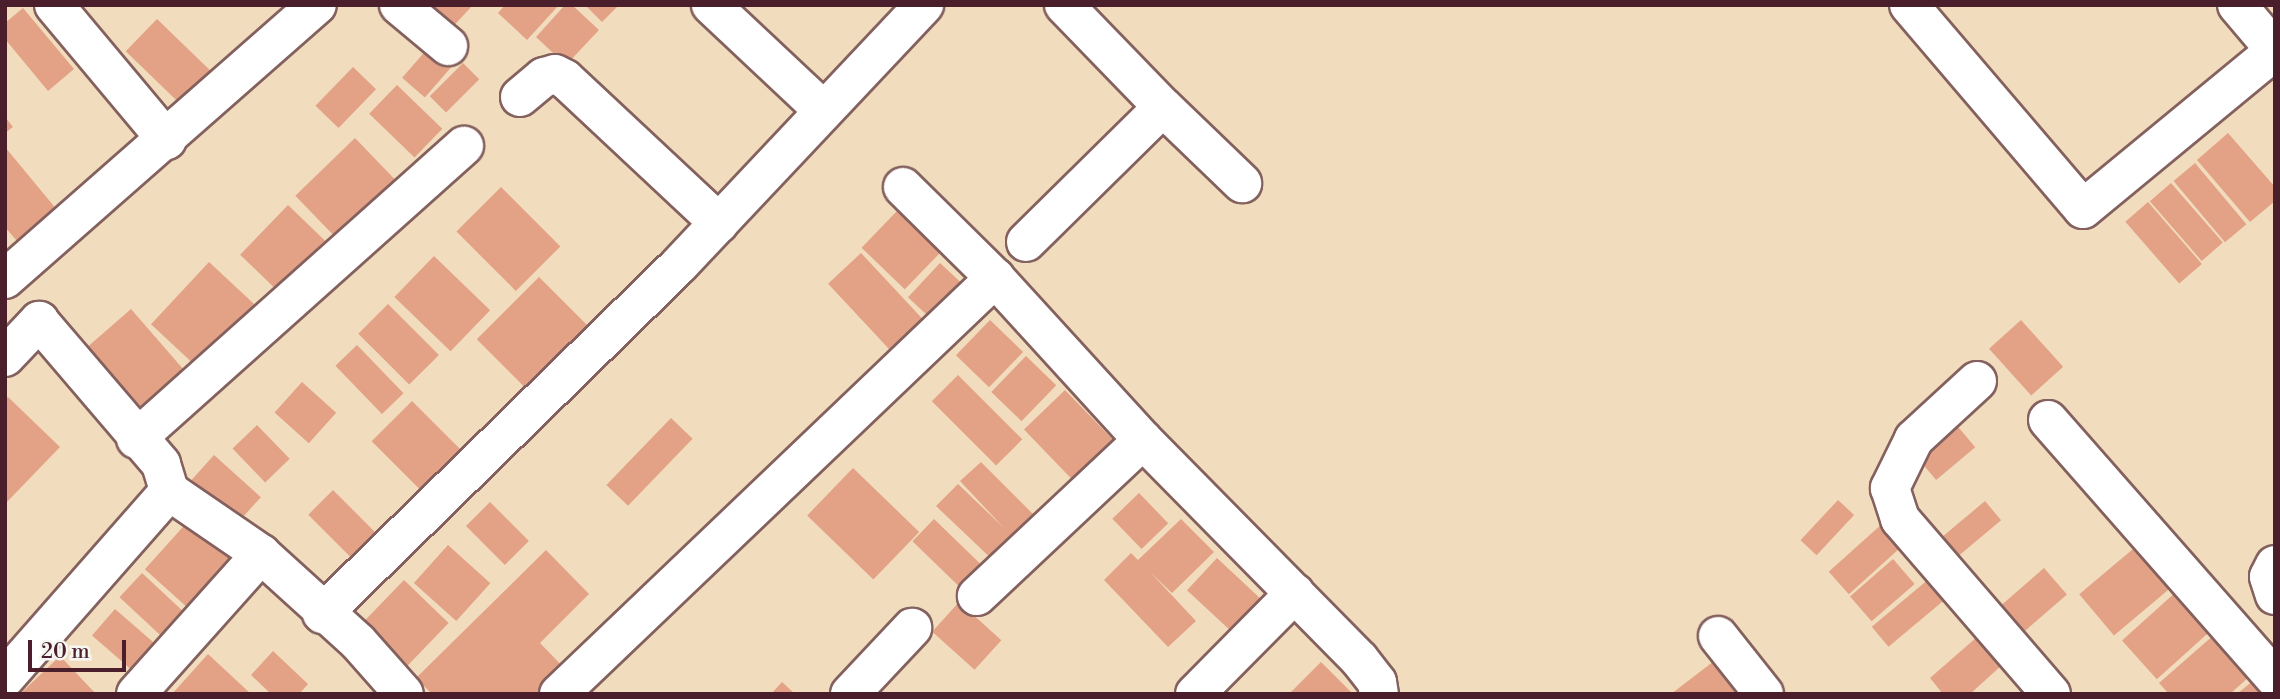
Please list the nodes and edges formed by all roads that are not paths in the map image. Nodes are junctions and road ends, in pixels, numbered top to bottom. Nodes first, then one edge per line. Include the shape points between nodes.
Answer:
1 (54, 5) edge
2 (317, 5) edge
3 (399, 5) edge
4 (711, 5) edge
5 (1064, 5) edge
6 (1909, 5) edge
7 (2237, 5) edge
8 (911, 9) edge
9 (448, 47) dead end
10 (2275, 50) edge
11 (520, 97) dead end
12 (1163, 107) junction
13 (823, 110) junction
14 (167, 140) junction
15 (464, 146) dead end
16 (1242, 183) dead end
17 (903, 187) dead end
18 (719, 223) junction
19 (1026, 242) dead end
20 (996, 278) junction
21 (5, 280) edge
22 (39, 321) junction
23 (5, 357) edge
24 (1977, 381) dead end
25 (2048, 420) dead end
26 (136, 439) junction
27 (1143, 440) junction
28 (169, 491) junction
29 (261, 554) junction
30 (2275, 565) edge
31 (1295, 593) junction
32 (2275, 595) edge
33 (976, 596) dead end
34 (322, 614) junction
35 (912, 628) dead end
36 (1718, 636) dead end
37 (5, 678) edge
38 (2275, 678) edge
39 (381, 685) edge
40 (136, 694) edge
41 (559, 694) edge
42 (850, 694) edge
43 (1195, 694) edge
44 (1379, 694) edge
45 (1765, 694) edge
46 (2051, 694) edge

1 - 14 street
2 - 14 street
3 - 9 street
4 - 13 street
5 - 12 street
6 - 10 street via 2083,209
7 - 10 street
8 - 13 street
11 - 18 street via 544,77 555,74 565,79
12 - 16 street
12 - 19 street
13 - 18 street
14 - 21 street
15 - 26 street
17 - 20 street
18 - 34 street
20 - 27 street
20 - 41 street
21 - 22 street
22 - 23 street
22 - 26 street
24 - 46 street via 1914,439 1891,488 1900,519
25 - 38 street
26 - 28 street via 161,464
27 - 31 street
27 - 33 street
28 - 29 street
28 - 37 street
29 - 34 street
29 - 40 street
30 - 32 street via 2269,577
31 - 43 street
31 - 44 street via 1359,659 1377,682
34 - 39 street
35 - 42 street
36 - 45 street

